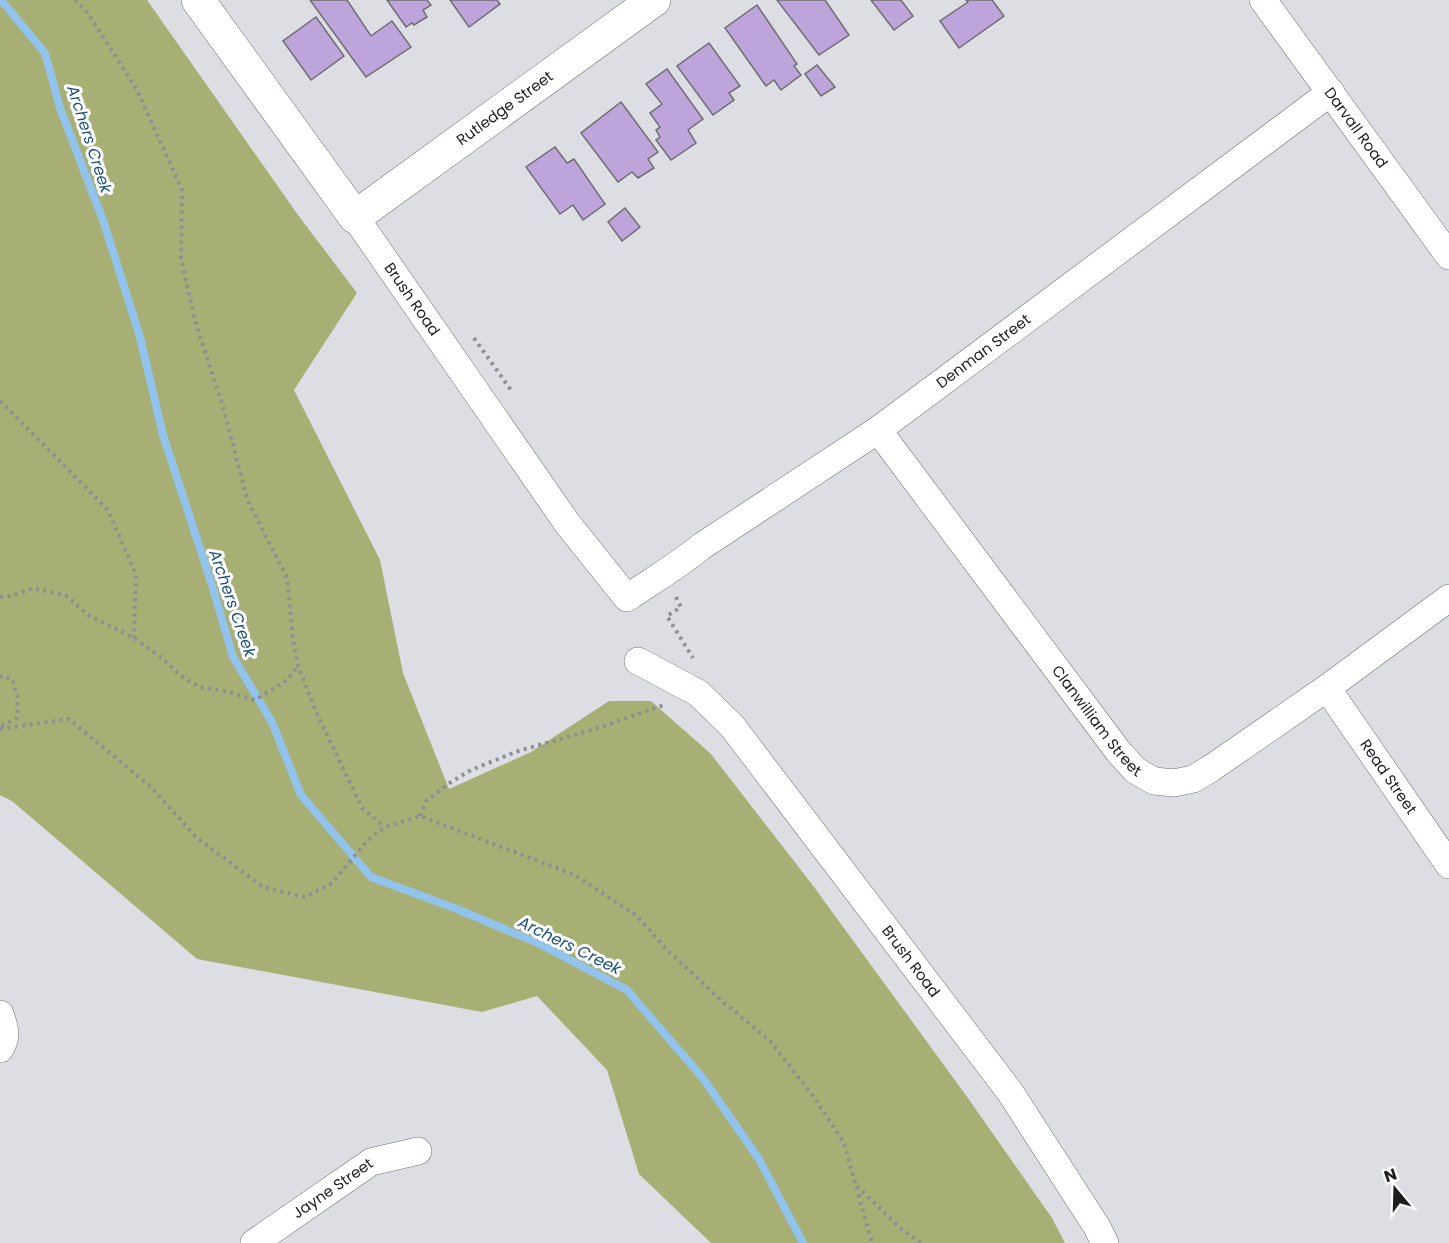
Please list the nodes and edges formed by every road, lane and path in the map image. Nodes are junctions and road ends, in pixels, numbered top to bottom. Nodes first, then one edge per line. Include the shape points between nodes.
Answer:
1 (75, 0) edge
2 (198, 0) edge
3 (654, 0) edge
4 (1263, 0) edge
5 (1330, 92) junction
6 (355, 217) junction
7 (1449, 256) edge
8 (0, 401) edge
9 (878, 430) junction
10 (0, 597) edge
11 (627, 598) joint
12 (1449, 598) edge
13 (666, 616) dead end
14 (134, 638) junction
15 (638, 661) dead end
16 (298, 666) junction
17 (0, 678) edge
18 (1327, 688) junction
19 (698, 693) junction
20 (0, 728) edge
21 (420, 816) junction
22 (385, 827) junction
23 (1449, 865) edge
24 (0, 1014) edge
25 (0, 1049) edge
26 (418, 1151) dead end
27 (855, 1185) junction
28 (254, 1243) edge
29 (872, 1243) edge
30 (921, 1243) edge
31 (1105, 1243) edge

1 - 16 path via 87,12 137,90 182,190 181,259 196,324 247,499 287,578
2 - 6 main road, Brush Road
3 - 6 main road, Rutledge Street
4 - 5 street, Darvall Road
5 - 7 street, Darvall Road
5 - 9 street, Denman Street
6 - 11 street, Brush Road via 567,522
8 - 14 path via 108,510 136,574
9 - 11 street, Denman Street
9 - 18 street, Clanwilliam Street via 1105,734 1135,770 1154,781 1174,783 1192,779
10 - 14 path via 33,588 66,596 88,615
12 - 18 street, Clanwilliam Street
13 - 19 path via 706,679
14 - 16 path via 199,687 255,700 287,680
15 - 19 street, Brush Road
16 - 22 path via 362,808
17 - 20 path via 12,679 18,698 17,718
18 - 23 street, Read Street
19 - 21 path via 471,770 428,800
19 - 31 street, Brush Road via 732,726 1010,1092
20 - 22 path via 69,719 151,787 197,838 263,886 305,897 332,883 368,840
21 - 22 path
21 - 27 path via 574,875 637,916 669,952 770,1041 844,1143
24 - 25 street via 5,1041
26 - 28 street, Jayne Street via 371,1162
27 - 29 path
27 - 30 path

